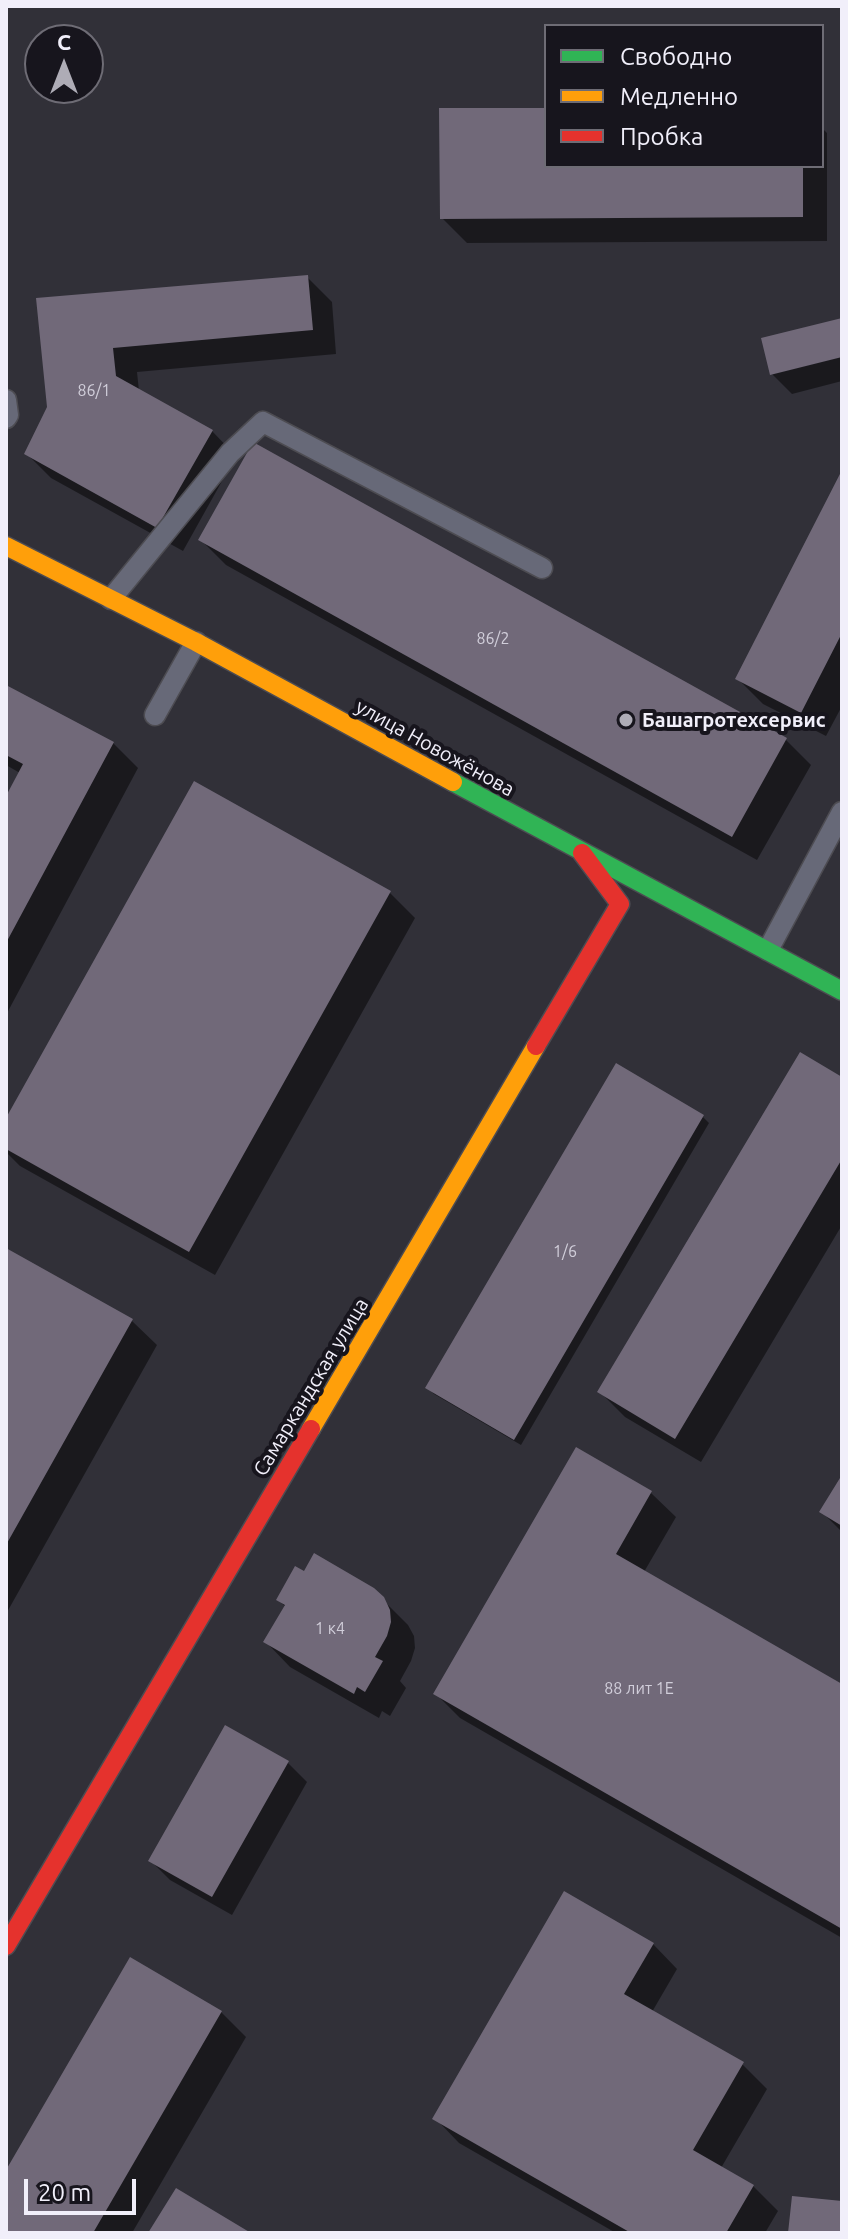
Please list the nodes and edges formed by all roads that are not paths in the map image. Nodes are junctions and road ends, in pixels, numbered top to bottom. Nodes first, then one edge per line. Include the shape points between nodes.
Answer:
1 (6, 400) edge
2 (6, 418) edge
3 (6, 546) edge
4 (542, 568) dead end
5 (111, 599) junction
6 (196, 642) junction
7 (155, 715) dead end
8 (842, 812) edge
9 (582, 853) junction
10 (768, 950) junction
11 (842, 991) edge
12 (6, 1946) edge

1 - 2 lane
3 - 5 street, улица Новожёнова
4 - 5 lane via 263,422 230,453
5 - 6 street, улица Новожёнова
6 - 7 lane
6 - 9 street, улица Новожёнова
8 - 10 lane
9 - 10 street, улица Новожёнова
9 - 12 street, Самаркандская улица via 620,904
10 - 11 street, улица Новожёнова

